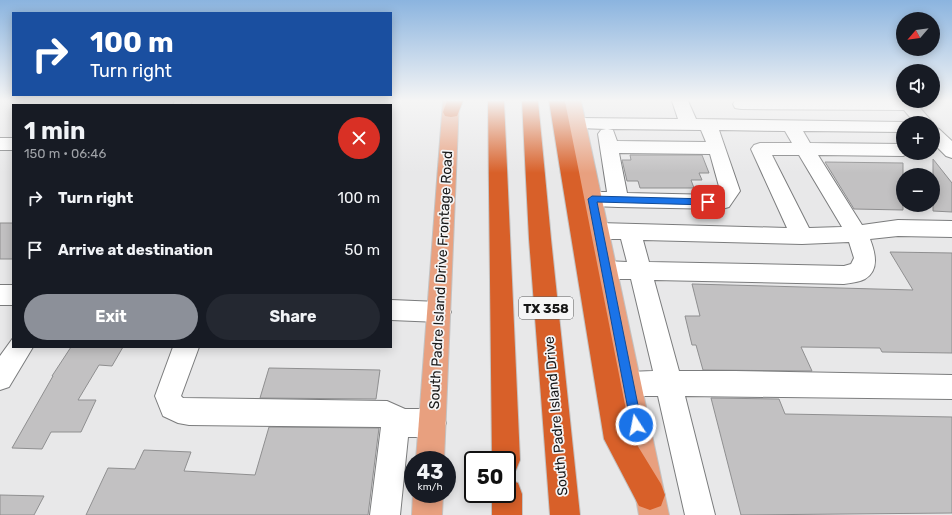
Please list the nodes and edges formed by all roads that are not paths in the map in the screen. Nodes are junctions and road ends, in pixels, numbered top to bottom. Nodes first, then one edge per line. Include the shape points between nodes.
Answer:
1 (451, 125) edge
2 (497, 125) edge
3 (532, 125) edge
4 (561, 125) edge
5 (578, 125) edge
6 (605, 125) edge
7 (708, 125) edge
8 (752, 125) edge
9 (790, 126) junction
10 (896, 127) edge
11 (940, 127) edge
12 (952, 128) edge
13 (0, 144) edge
14 (12, 144) edge
15 (609, 147) junction
16 (717, 148) junction
17 (804, 149) junction
18 (896, 150) edge
19 (592, 199) junction
20 (618, 200) junction
21 (952, 229) edge
22 (598, 231) junction
23 (630, 232) junction
24 (856, 233) junction
25 (802, 236) junction
26 (606, 270) junction
27 (639, 271) junction
28 (0, 295) edge
29 (12, 295) edge
30 (392, 310) edge
31 (439, 312) junction
32 (19, 348) edge
33 (186, 348) edge
34 (0, 378) edge
35 (669, 383) junction
36 (628, 384) junction
37 (952, 387) edge
38 (399, 423) junction
39 (432, 423) junction
40 (430, 451) edge
41 (506, 451) edge
42 (428, 503) edge
43 (507, 503) edge
44 (652, 505) edge
45 (385, 515) edge
46 (427, 515) edge
47 (507, 515) edge
48 (565, 515) edge
49 (700, 515) edge

1 - 31 main road, South Padre Island Drive Frontage Road
2 - 41 highway, TX 358
3 - 48 highway, South Padre Island Drive / TX 358
4 - 44 highway via 618,440
5 - 19 main road
6 - 15 street
7 - 16 street
8 - 9 street
9 - 10 street
9 - 17 street
11 - 12 street
13 - 14 street
15 - 16 street
15 - 20 street
16 - 20 street via 730,191 722,202
17 - 18 street
17 - 24 street
17 - 25 street via 760,148
19 - 20 street
19 - 22 main road
21 - 24 street via 898,228
22 - 23 street
22 - 26 main road
23 - 25 street
23 - 27 street
24 - 25 street
24 - 27 street via 865,258 864,266 858,272 844,275
26 - 27 street
26 - 36 main road
27 - 35 street
28 - 29 street
30 - 31 street
31 - 39 main road, South Padre Island Drive Frontage Road
32 - 34 street
33 - 38 street via 168,396 176,410 387,414
35 - 36 street
35 - 37 street
35 - 49 street
36 - 44 main road
38 - 39 street
38 - 45 street via 395,425 394,430
39 - 40 main road, South Padre Island Drive Frontage Road
42 - 46 main road
43 - 47 highway

